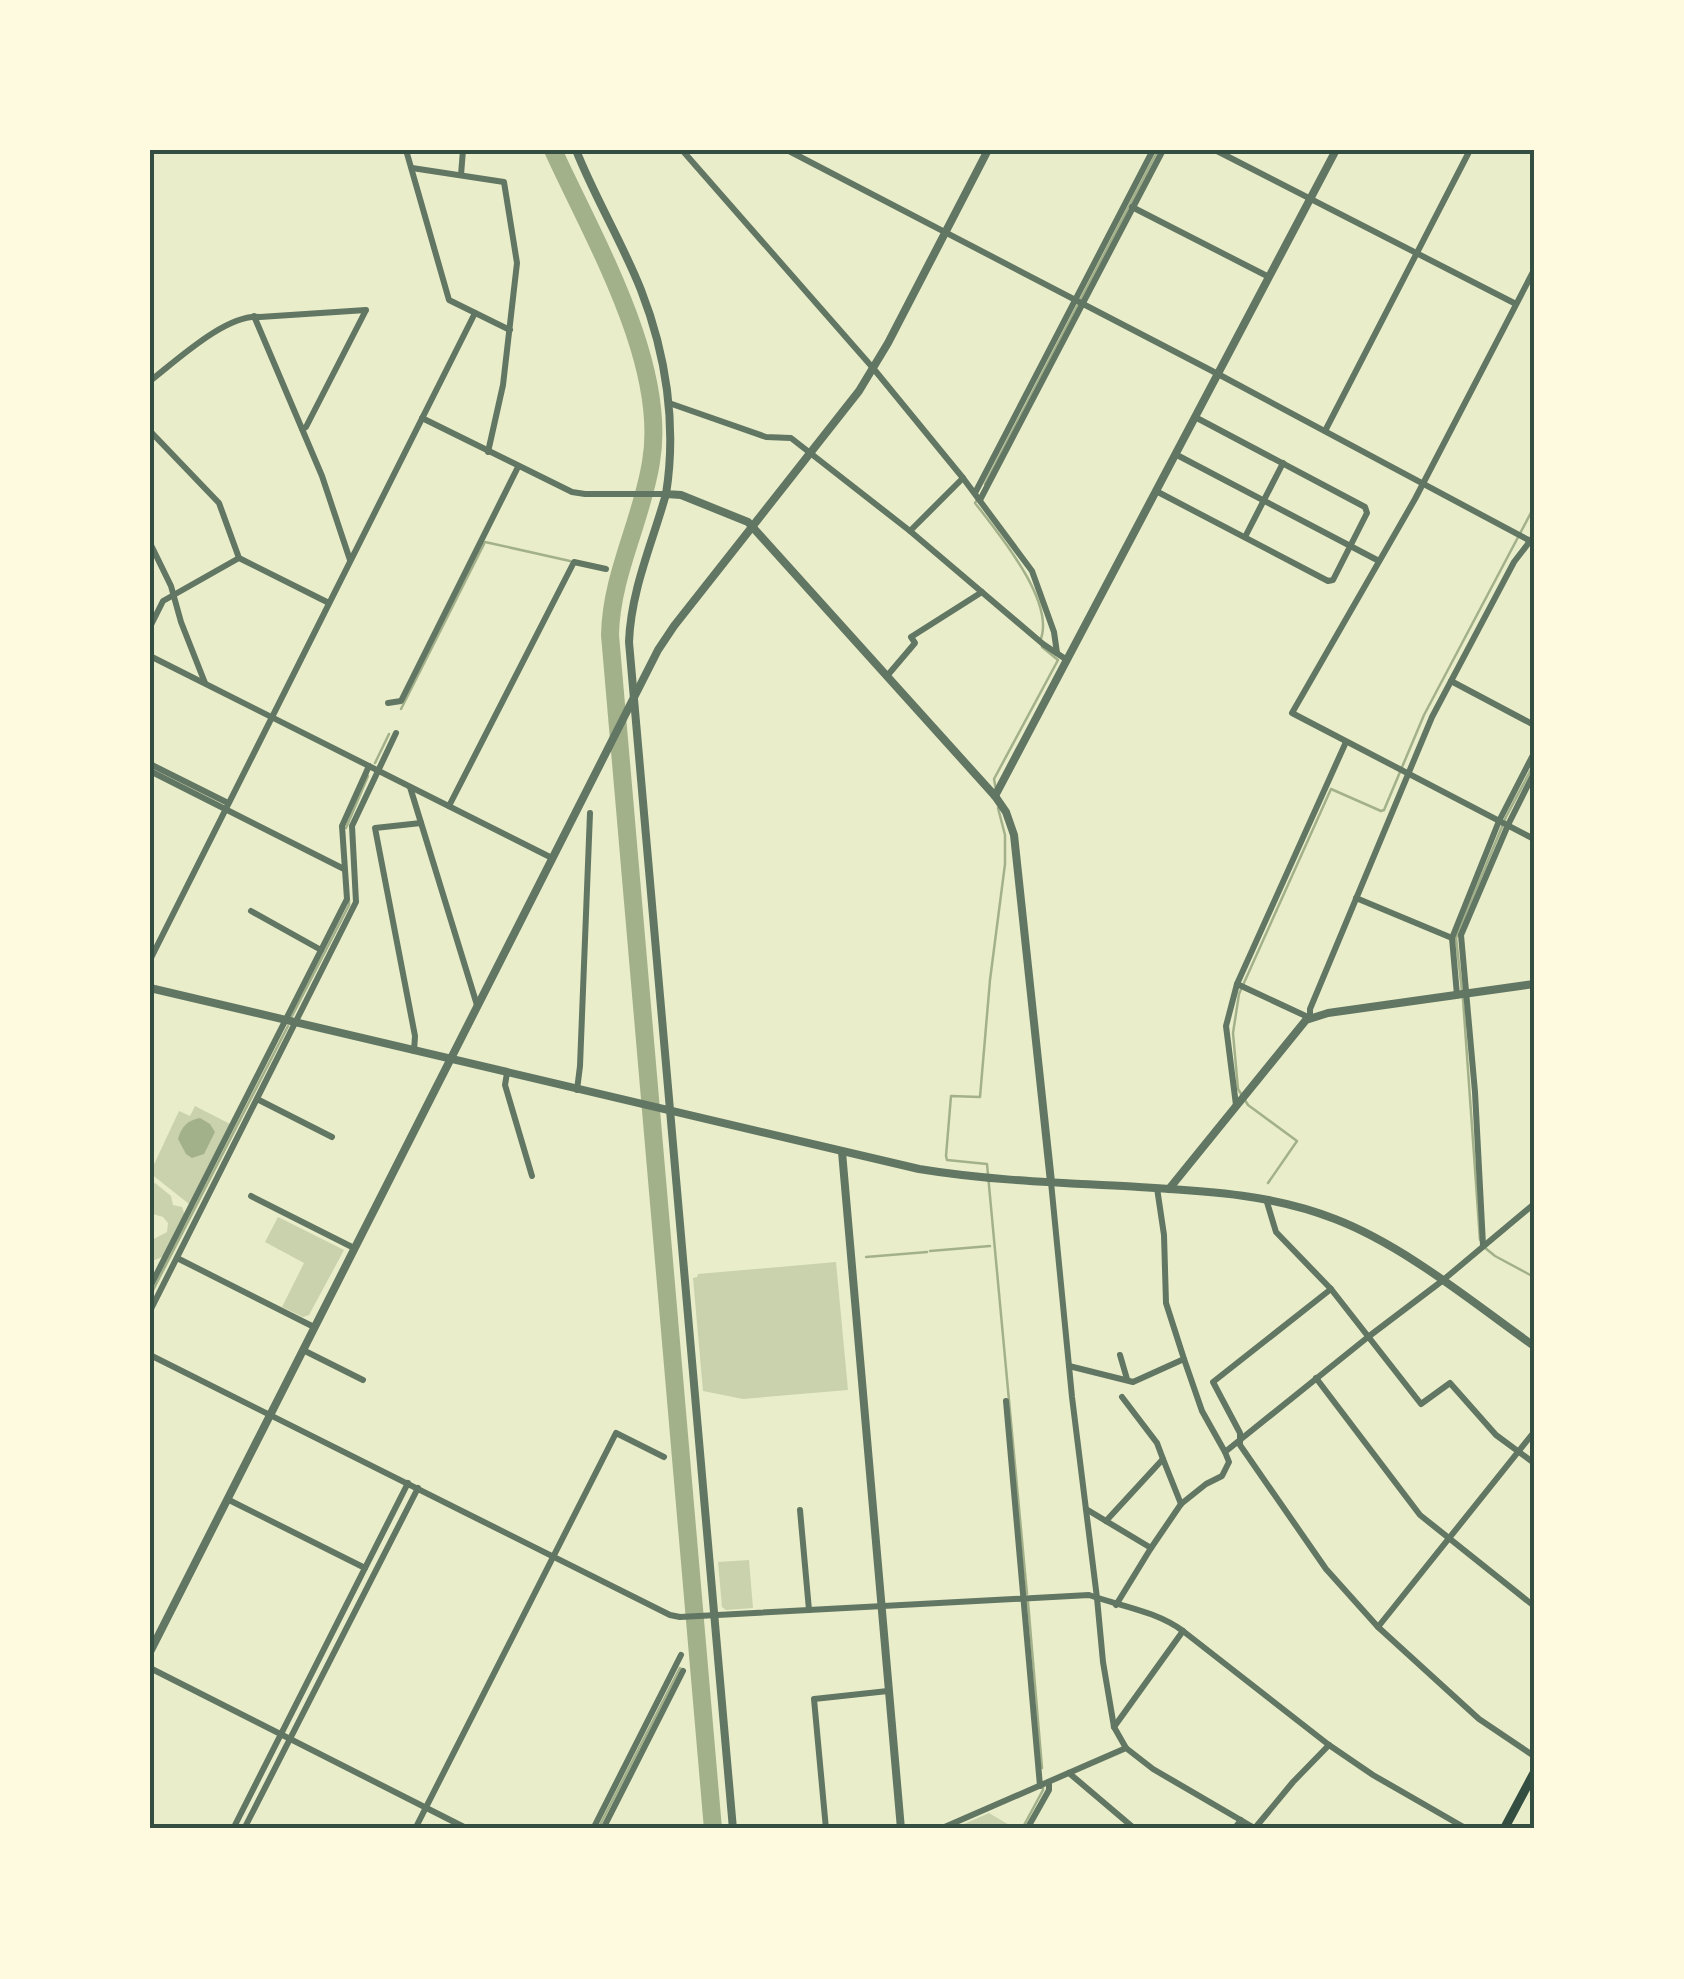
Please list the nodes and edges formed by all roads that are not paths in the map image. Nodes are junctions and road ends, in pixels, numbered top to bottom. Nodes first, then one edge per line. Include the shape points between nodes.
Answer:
1 (406, 150) edge
2 (462, 150) edge
3 (586, 150) edge
4 (682, 150) edge
5 (788, 150) edge
6 (988, 150) edge
7 (1153, 150) edge
8 (1163, 150) edge
9 (1216, 150) edge
10 (1336, 150) edge
11 (1470, 150) edge
12 (578, 155) edge
13 (412, 168) junction
14 (461, 175) junction
15 (1311, 199) junction
16 (1129, 205) junction
17 (946, 232) junction
18 (1417, 253) junction
19 (1534, 270) edge
20 (1269, 277) junction
21 (1079, 302) junction
22 (1516, 304) junction
23 (476, 313) junction
24 (254, 316) junction
25 (510, 330) junction
26 (873, 368) junction
27 (1218, 374) junction
28 (150, 381) edge
29 (669, 403) junction
30 (1195, 417) junction
31 (422, 418) junction
32 (302, 429) junction
33 (150, 430) edge
34 (1325, 432) junction
35 (488, 452) junction
36 (811, 453) junction
37 (1176, 454) junction
38 (1283, 464) junction
39 (518, 467) junction
40 (964, 478) junction
41 (1423, 484) junction
42 (1156, 491) junction
43 (666, 494) junction
44 (978, 497) junction
45 (1264, 501) junction
46 (752, 527) junction
47 (910, 531) junction
48 (1245, 538) junction
49 (1533, 540) edge
50 (150, 543) edge
51 (1350, 546) junction
52 (239, 558) junction
53 (350, 561) junction
54 (1379, 561) junction
55 (606, 570) dead end
56 (982, 592) junction
57 (173, 596) junction
58 (329, 603) junction
59 (150, 627) edge
60 (1057, 653) junction
61 (150, 656) edge
62 (1068, 660) junction
63 (887, 676) junction
64 (1451, 681) junction
65 (205, 684) junction
66 (634, 698) junction
67 (388, 703) dead end
68 (271, 717) junction
69 (1534, 725) edge
70 (396, 733) dead end
71 (1346, 742) junction
72 (1534, 754) edge
73 (368, 766) junction
74 (150, 767) edge
75 (377, 770) junction
76 (1534, 773) edge
77 (1408, 774) junction
78 (410, 786) junction
79 (995, 796) junction
80 (227, 806) junction
81 (449, 806) junction
82 (590, 813) dead end
83 (1499, 820) junction
84 (421, 823) junction
85 (1508, 825) junction
86 (1534, 839) edge
87 (552, 858) junction
88 (345, 869) junction
89 (1356, 898) junction
90 (251, 911) dead end
91 (1452, 938) junction
92 (321, 950) junction
93 (150, 960) edge
94 (1236, 984) junction
95 (1534, 984) edge
96 (150, 988) edge
97 (1461, 994) junction
98 (477, 1004) junction
99 (1310, 1018) junction
100 (290, 1022) junction
101 (414, 1051) junction
102 (450, 1059) junction
103 (508, 1074) junction
104 (577, 1090) junction
105 (257, 1098) junction
106 (1236, 1105) junction
107 (672, 1112) junction
108 (332, 1137) dead end
109 (842, 1152) junction
110 (532, 1176) dead end
111 (1051, 1182) junction
112 (1157, 1188) junction
113 (1169, 1189) junction
114 (251, 1196) dead end
115 (1266, 1198) junction
116 (1534, 1204) edge
117 (1483, 1246) junction
118 (354, 1248) junction
119 (176, 1258) junction
120 (1442, 1281) junction
121 (150, 1287) edge
122 (1330, 1289) junction
123 (150, 1310) edge
124 (314, 1327) junction
125 (1368, 1336) junction
126 (1534, 1346) edge
127 (303, 1350) junction
128 (150, 1355) edge
129 (1120, 1355) dead end
130 (1184, 1360) junction
131 (1069, 1366) junction
132 (1316, 1378) junction
133 (363, 1380) dead end
134 (1128, 1380) junction
135 (1122, 1397) dead end
136 (1006, 1402) dead end
137 (270, 1414) junction
138 (1534, 1432) edge
139 (1240, 1438) junction
140 (1518, 1451) junction
141 (1225, 1452) junction
142 (664, 1457) dead end
143 (1163, 1460) junction
144 (1534, 1463) edge
145 (408, 1483) junction
146 (418, 1488) junction
147 (227, 1499) junction
148 (1181, 1504) junction
149 (800, 1510) dead end
150 (1086, 1510) junction
151 (1106, 1522) junction
152 (1449, 1538) junction
153 (1150, 1548) junction
154 (553, 1557) junction
155 (365, 1568) junction
156 (1097, 1598) junction
157 (1024, 1599) junction
158 (881, 1606) junction
159 (1116, 1606) junction
160 (1534, 1606) edge
161 (809, 1610) junction
162 (711, 1615) junction
163 (1378, 1626) junction
164 (1183, 1631) junction
165 (150, 1652) edge
166 (682, 1655) dead end
167 (150, 1668) edge
168 (683, 1671) dead end
169 (888, 1692) junction
170 (1114, 1727) junction
171 (280, 1734) junction
172 (290, 1739) junction
173 (1329, 1745) junction
174 (1126, 1748) junction
175 (1534, 1756) edge
176 (1069, 1773) junction
177 (1533, 1777) edge
178 (1049, 1782) junction
179 (1040, 1786) junction
180 (426, 1807) junction
181 (1241, 1820) junction
182 (232, 1829) edge
183 (244, 1829) edge
184 (414, 1829) edge
185 (468, 1829) edge
186 (593, 1829) edge
187 (603, 1829) edge
188 (733, 1829) edge
189 (826, 1829) edge
190 (900, 1829) edge
191 (940, 1829) edge
192 (1027, 1829) edge
193 (1135, 1829) edge
194 (1234, 1829) edge
195 (1256, 1829) edge
196 (1467, 1829) edge
197 (1504, 1829) edge

1 - 13 street
2 - 14 street
3 - 12 street
4 - 26 street
5 - 17 street
6 - 17 street
7 - 16 street
8 - 16 street
9 - 15 street
10 - 15 street
11 - 18 street
12 - 29 street via 640,289
13 - 14 street
13 - 23 street via 449,300
14 - 25 street via 504,182 517,264
15 - 18 street
15 - 20 street
16 - 20 street
16 - 21 street
17 - 21 street
17 - 26 street
18 - 22 street
18 - 34 street
19 - 22 street
20 - 27 street
21 - 27 street
21 - 44 street
22 - 41 street
23 - 25 street
23 - 31 street
24 - 28 street via 214,334
24 - 32 street
24 - 32 street via 366,310
25 - 35 street
26 - 36 street
26 - 40 street
27 - 30 street
27 - 34 street
29 - 36 street via 766,437 787,436
29 - 43 street
30 - 37 street
30 - 38 street
31 - 35 street
31 - 53 street
32 - 53 street
33 - 52 street via 219,502
34 - 41 street
35 - 39 street
36 - 46 street
36 - 47 street
37 - 42 street
37 - 45 street
38 - 45 street
38 - 51 street via 1365,507
39 - 43 street via 572,492
39 - 67 street via 401,701
40 - 44 street
40 - 47 street
41 - 49 street
41 - 54 street
42 - 48 street
42 - 62 street
43 - 46 street via 680,494
43 - 66 street via 630,618
44 - 60 street via 1032,570
45 - 48 street
45 - 51 street
46 - 63 street
46 - 66 street via 665,638
47 - 56 street
48 - 51 street via 1328,581
49 - 64 street via 1514,562
50 - 57 street
51 - 54 street
52 - 57 street
52 - 58 street
53 - 58 street
54 - 71 street via 1292,713
55 - 81 street via 574,562
56 - 60 street
56 - 63 street via 911,637 915,642
57 - 59 street
57 - 65 street
58 - 68 street
60 - 62 street
61 - 65 street
62 - 79 street
63 - 79 street
64 - 69 street
64 - 77 street
65 - 68 street
66 - 87 street
66 - 107 street
68 - 73 street
68 - 80 street
70 - 75 street
71 - 77 street
71 - 94 street
72 - 83 street
73 - 75 street
73 - 88 street via 342,826
74 - 80 street
75 - 78 street
75 - 100 street via 352,826 356,902
76 - 85 street
77 - 83 street
77 - 89 street
78 - 81 street
78 - 84 street
79 - 111 street via 1014,835
80 - 88 street
80 - 93 street
81 - 87 street
82 - 104 street
83 - 85 street
83 - 91 street
84 - 98 street
84 - 101 street via 376,828
85 - 86 street
85 - 97 street via 1461,935
87 - 98 street
88 - 92 street via 347,899
89 - 91 street
89 - 99 street
90 - 92 street
91 - 97 street
92 - 100 street
94 - 99 street
94 - 106 street via 1226,1026
95 - 97 street
96 - 100 street
97 - 99 street
97 - 117 street via 1476,1092
98 - 102 street
99 - 106 street
100 - 101 street
100 - 105 street
100 - 121 street
101 - 102 street
102 - 103 street
102 - 118 street
103 - 104 street
103 - 110 street via 504,1085
104 - 107 street
105 - 108 street
105 - 119 street
106 - 113 street
107 - 109 street
107 - 162 street
109 - 111 street via 959,1176
109 - 158 street
111 - 112 street
111 - 131 street
112 - 113 street
112 - 130 street via 1166,1304
113 - 115 street
114 - 118 street
115 - 120 street via 1363,1231
115 - 122 street via 1276,1232
116 - 117 street
117 - 120 street
118 - 124 street
119 - 123 street
119 - 124 street
120 - 125 street
120 - 126 street
122 - 125 street
122 - 139 street via 1213,1382
124 - 127 street
125 - 132 street
125 - 140 street via 1421,1404 1450,1383
127 - 133 street
127 - 137 street
128 - 137 street
129 - 134 street
130 - 134 street
130 - 141 street
131 - 134 street
131 - 150 street
132 - 139 street
132 - 152 street via 1420,1515
135 - 143 street
136 - 157 street
137 - 145 street
137 - 147 street
138 - 140 street
139 - 141 street
139 - 163 street via 1326,1569
140 - 144 street
140 - 152 street
141 - 148 street via 1229,1462 1222,1476
142 - 154 street via 616,1432
143 - 148 street
143 - 151 street
145 - 146 street
145 - 155 street
146 - 154 street
146 - 172 street
147 - 155 street
147 - 165 street
148 - 153 street
149 - 161 street
150 - 151 street
150 - 156 street
151 - 153 street
152 - 160 street
152 - 163 street
153 - 159 street
154 - 162 street via 654,1608 680,1617
154 - 180 street
155 - 171 street
156 - 157 street
156 - 159 street
156 - 170 street
157 - 158 street
157 - 179 street
158 - 161 street
158 - 169 street
159 - 164 street
161 - 162 street
162 - 188 street
163 - 175 street via 1480,1719
164 - 170 street
164 - 173 street
166 - 186 street
167 - 171 street
168 - 187 street
169 - 189 street via 814,1698
169 - 190 street
170 - 174 street
171 - 172 street
171 - 182 street
172 - 180 street
172 - 183 street
173 - 195 street
173 - 196 street
174 - 176 street
174 - 181 street
176 - 178 street
176 - 193 street
177 - 197 main road
178 - 179 street
178 - 192 street
179 - 191 street
180 - 184 street
180 - 185 street
181 - 194 street
181 - 195 street

